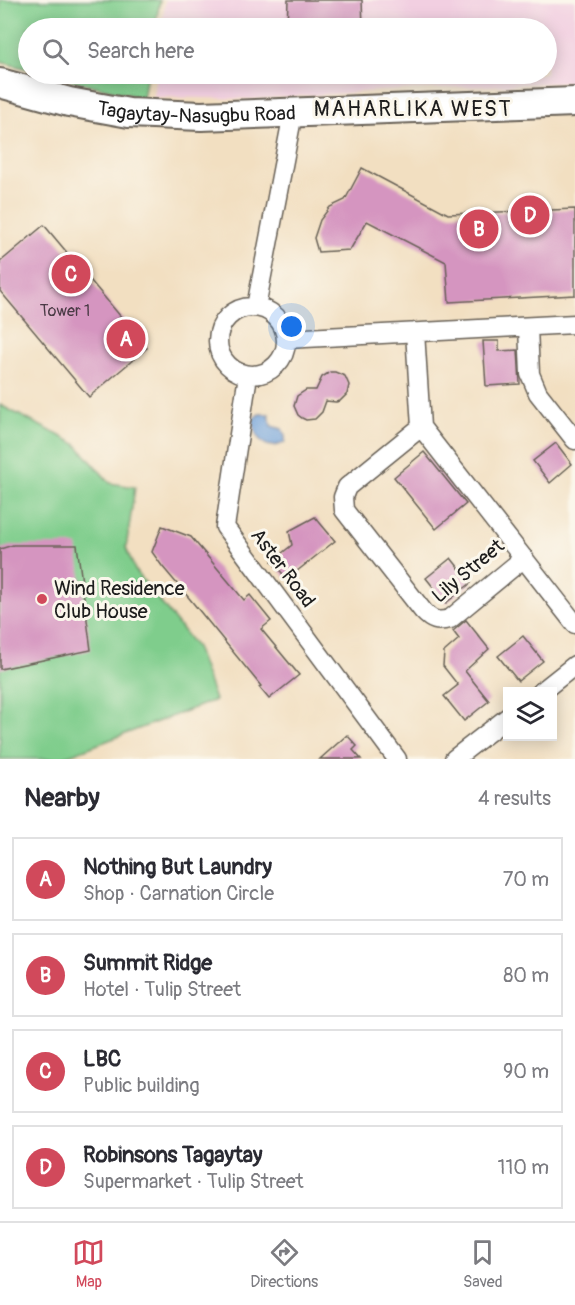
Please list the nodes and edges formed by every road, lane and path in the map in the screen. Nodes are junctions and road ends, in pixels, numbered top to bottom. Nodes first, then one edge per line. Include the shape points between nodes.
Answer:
1 (0, 83) edge
2 (575, 102) edge
3 (292, 113) junction
4 (256, 307) junction
5 (575, 324) edge
6 (528, 327) junction
7 (415, 332) junction
8 (286, 339) junction
9 (248, 375) junction
10 (422, 427) junction
11 (575, 440) edge
12 (524, 558) junction
13 (575, 624) edge
14 (575, 665) edge
15 (547, 687) edge
16 (503, 720) edge
17 (397, 759) edge
18 (454, 759) edge

1 - 3 main road, Tagaytay-Nasugbu Road via 129,113
2 - 3 main road, Tagaytay-Nasugbu Road
3 - 4 street
4 - 8 street via 276,317
4 - 9 street via 233,313 219,331 221,355 237,372
5 - 6 street
6 - 7 street
6 - 11 street via 534,384
7 - 8 street
7 - 10 street
8 - 9 street via 276,366 258,375
9 - 17 street, Aster Road via 225,527
10 - 12 street, Lily Street
10 - 12 street, Lily Street via 347,487 344,510 429,618 440,621 450,619
12 - 13 street
14 - 15 street
16 - 18 street

